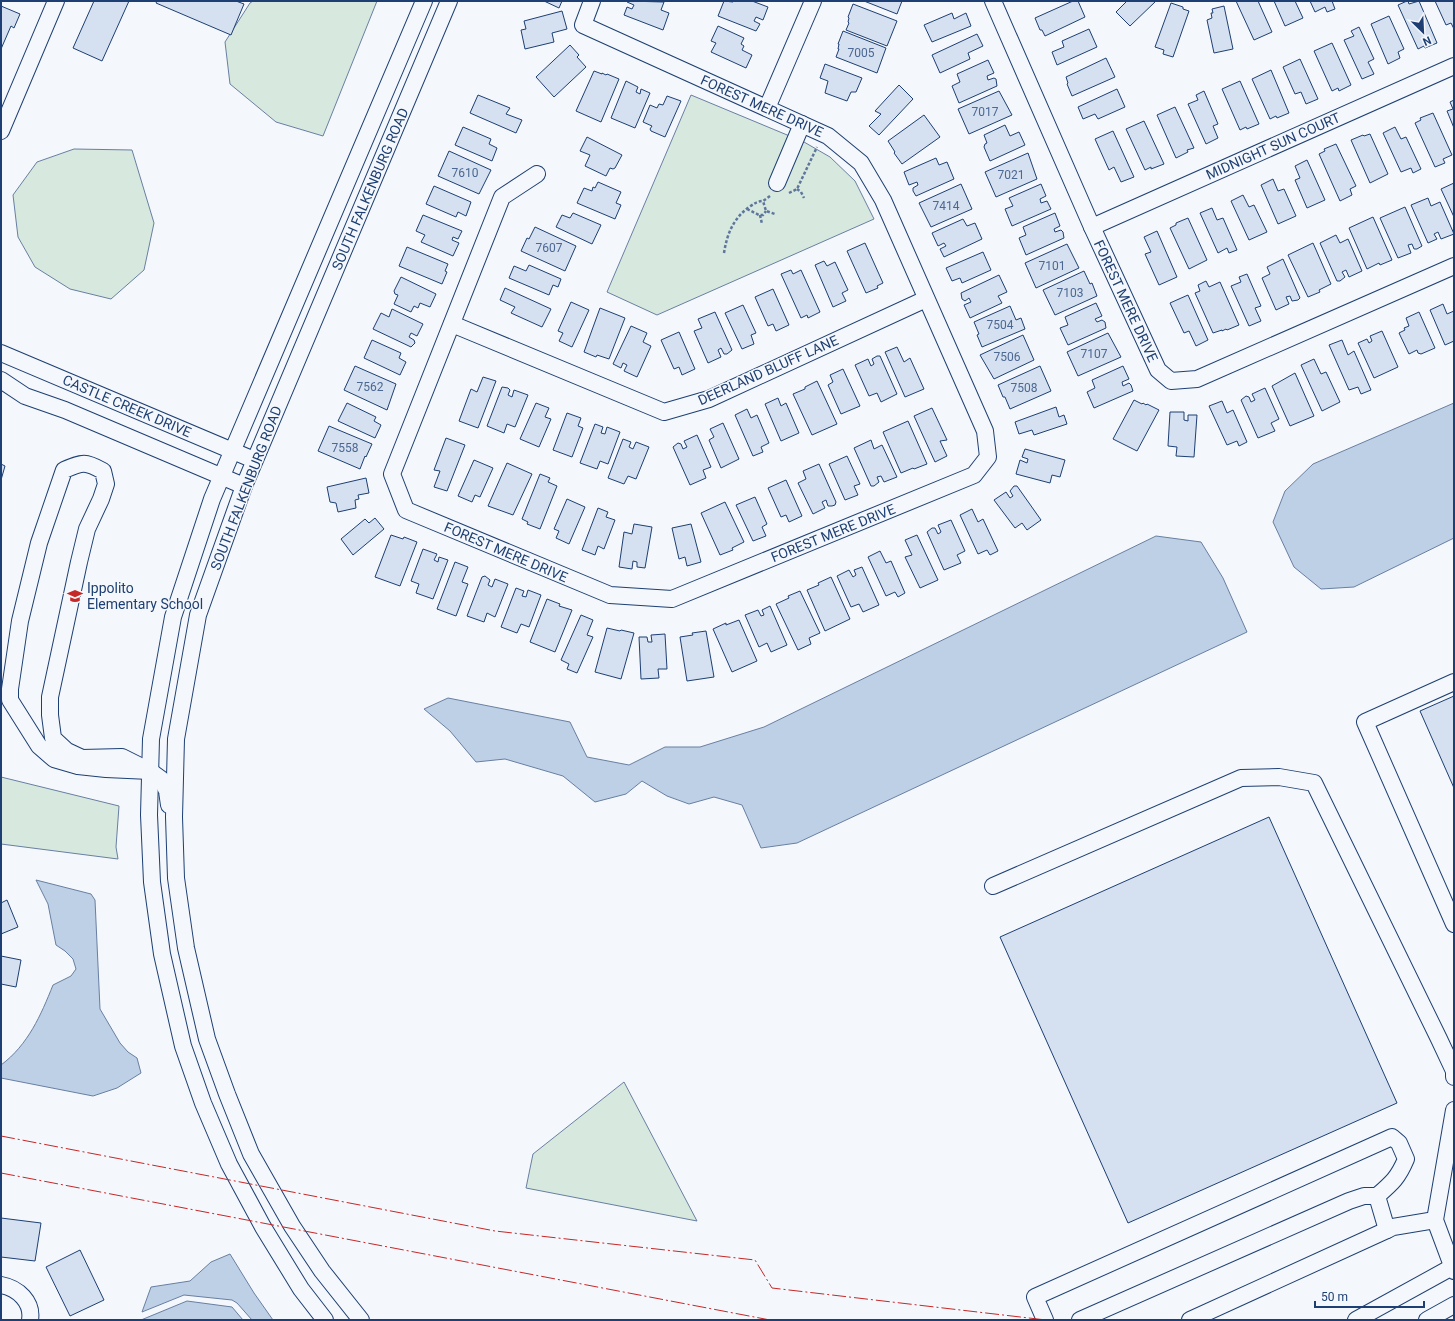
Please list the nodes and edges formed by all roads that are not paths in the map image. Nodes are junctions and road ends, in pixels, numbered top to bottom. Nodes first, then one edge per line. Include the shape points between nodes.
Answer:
1 (56, 1) edge
2 (424, 1) edge
3 (449, 1) edge
4 (592, 1) edge
5 (813, 1) edge
6 (993, 1) edge
7 (1454, 66) edge
8 (767, 108) junction
9 (802, 124) junction
10 (1, 131) edge
11 (537, 174) dead end
12 (777, 183) dead end
13 (1092, 227) junction
14 (1454, 266) edge
15 (926, 299) junction
16 (452, 324) junction
17 (1, 353) edge
18 (1, 380) edge
19 (232, 451) junction
20 (254, 460) junction
21 (221, 476) junction
22 (244, 486) junction
23 (1454, 682) edge
24 (50, 709) junction
25 (19, 714) junction
26 (150, 771) junction
27 (176, 878) junction
28 (993, 886) dead end
29 (1454, 924) edge
30 (1454, 1077) edge
31 (1454, 1110) edge
32 (1377, 1196) junction
33 (1435, 1220) junction
34 (1387, 1230) junction
35 (1453, 1268) edge
36 (1, 1285) edge
37 (1454, 1305) edge
38 (30, 1320) edge
39 (325, 1320) edge
40 (361, 1320) edge
41 (1045, 1320) edge
42 (1080, 1320) edge
43 (1190, 1320) edge
44 (1356, 1320) edge
45 (1427, 1320) edge

1 - 10 street
2 - 19 street, SOUTH FALKENBURG ROAD
3 - 20 street, SOUTH FALKENBURG ROAD
4 - 8 street, FOREST MERE DRIVE via 583,25
5 - 8 street
6 - 13 street, FOREST MERE DRIVE
7 - 13 street, MIDNIGHT SUN COURT
8 - 9 street, FOREST MERE DRIVE
9 - 12 street
9 - 15 street, FOREST MERE DRIVE via 828,136 861,163 883,200
11 - 16 street, FOREST MERE DRIVE via 502,196
13 - 14 street, FOREST MERE DRIVE via 1158,370 1171,381 1197,379
15 - 16 street, DEERLAND BLUFF LANE via 709,400 664,412
15 - 16 street, FOREST MERE DRIVE via 985,431 988,457 974,475 672,598 610,595 406,510 392,474
17 - 19 street, CASTLE CREEK DRIVE
18 - 21 street, CASTLE CREEK DRIVE via 25,396 65,410
19 - 20 street, CASTLE CREEK DRIVE
19 - 21 street, SOUTH FALKENBURG ROAD
20 - 22 street, SOUTH FALKENBURG ROAD
21 - 22 street, CASTLE CREEK DRIVE
21 - 26 street, SOUTH FALKENBURG ROAD via 173,617 151,739
22 - 27 street, SOUTH FALKENBURG ROAD via 198,615 178,731 174,817
23 - 29 street via 1365,722
24 - 25 street via 41,717 31,718
24 - 25 street via 50,697 79,562 87,530 106,484 103,471 90,464 80,464 64,470 39,543 20,621 10,689 10,700
24 - 26 street via 53,738 67,751 82,758 122,757
25 - 26 street via 39,746 54,759 78,766
26 - 27 street via 161,779 167,791 170,856
26 - 39 street, SOUTH FALKENBURG ROAD via 152,882 162,954 183,1046 203,1103 229,1164 301,1289
27 - 40 street, SOUTH FALKENBURG ROAD via 186,948 207,1039 251,1154 292,1226 322,1271
28 - 30 street via 1241,778 1279,777 1314,783 1439,1039 1454,1071
31 - 33 street
32 - 34 street
32 - 41 street via 1396,1179 1406,1159 1399,1143 1392,1137 1035,1297
32 - 42 street via 1364,1196 1349,1202
33 - 34 street
33 - 35 street
34 - 43 street
35 - 44 street
36 - 38 street via 9,1286 23,1295 31,1314
37 - 45 street

